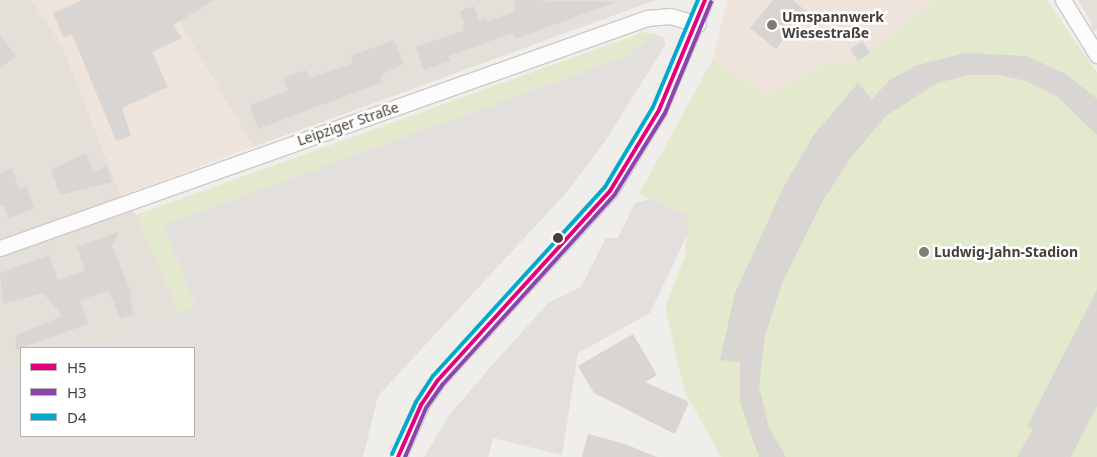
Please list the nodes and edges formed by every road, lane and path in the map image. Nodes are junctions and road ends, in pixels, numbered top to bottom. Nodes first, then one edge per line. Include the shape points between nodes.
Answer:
1 (706, 0) edge
2 (1063, 0) edge
3 (698, 24) junction
4 (1097, 54) edge
5 (0, 248) edge
6 (398, 457) edge

1 - 3 street
2 - 4 street
3 - 5 street, Leipziger Straße via 670,16 647,18
3 - 6 street via 659,110 610,191 438,380 421,405

